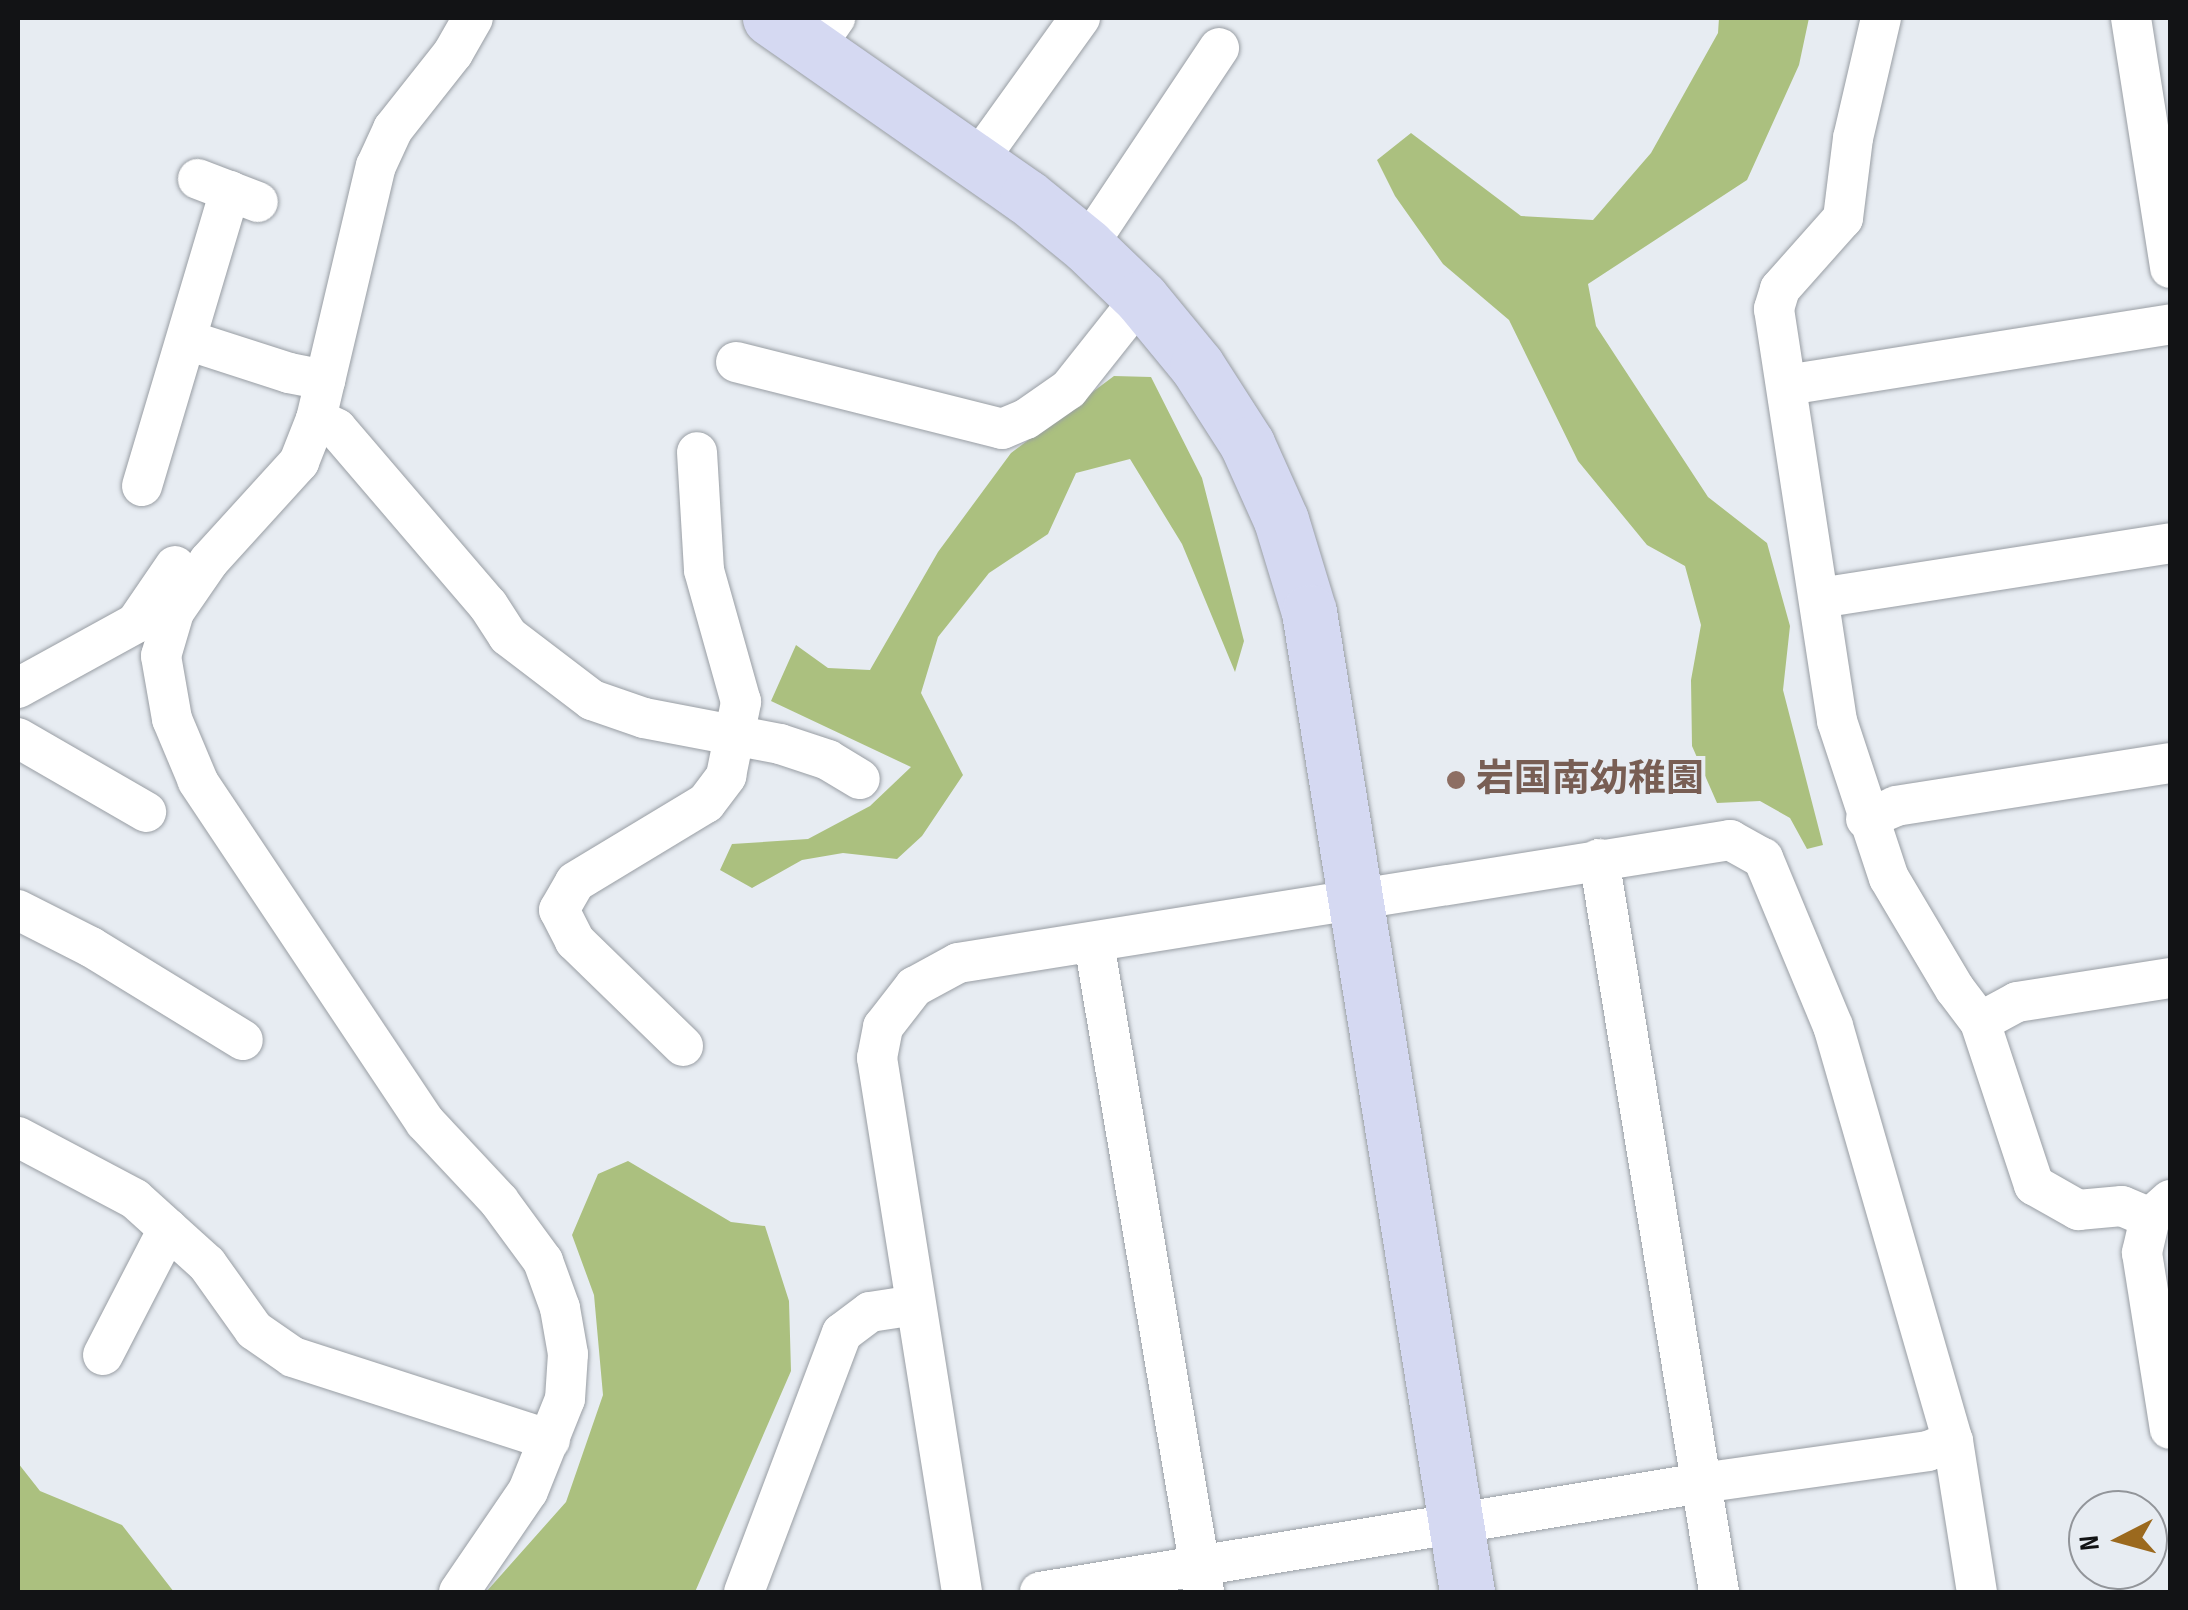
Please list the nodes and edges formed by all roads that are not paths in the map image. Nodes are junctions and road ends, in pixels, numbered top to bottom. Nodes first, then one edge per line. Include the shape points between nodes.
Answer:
1 (474, 18) edge
2 (770, 18) edge
3 (1080, 18) edge
4 (1881, 18) edge
5 (2131, 18) edge
6 (824, 33) edge
7 (1219, 48) dead end
8 (975, 164) junction
9 (228, 191) dead end
10 (1087, 246) junction
11 (2170, 268) edge
12 (1141, 298) junction
13 (2170, 324) edge
14 (187, 340) junction
15 (736, 362) dead end
16 (324, 380) junction
17 (1786, 386) junction
18 (316, 419) junction
19 (697, 452) dead end
20 (142, 486) dead end
21 (273, 492) junction
22 (2170, 543) edge
23 (1820, 598) junction
24 (18, 688) edge
25 (736, 736) junction
26 (18, 738) edge
27 (2170, 763) edge
28 (860, 780) dead end
29 (146, 812) dead end
30 (1866, 818) junction
31 (1599, 858) junction
32 (1353, 899) junction
33 (18, 910) edge
34 (1094, 943) junction
35 (2170, 978) edge
36 (1980, 1022) junction
37 (243, 1040) dead end
38 (683, 1046) dead end
39 (18, 1138) edge
40 (2160, 1209) edge
41 (168, 1229) junction
42 (915, 1305) junction
43 (103, 1354) dead end
44 (2170, 1421) edge
45 (550, 1440) junction
46 (1953, 1440) junction
47 (1701, 1483) junction
48 (1456, 1525) junction
49 (1202, 1580) edge
50 (458, 1592) edge
51 (744, 1592) edge
52 (962, 1592) edge
53 (1040, 1592) edge
54 (1467, 1592) edge
55 (1719, 1592) edge
56 (1976, 1592) edge

1 - 16 street via 393,129 376,166
2 - 6 street
3 - 8 street
4 - 17 street via 1853,138 1844,218 1780,288 1774,309
5 - 11 street
6 - 8 street
7 - 10 street
8 - 10 street
9 - 14 street
10 - 12 street
12 - 15 street via 1069,388 1002,428
12 - 32 street via 1197,366 1247,444 1280,520 1308,612
13 - 17 street
14 - 16 street
14 - 20 street
16 - 18 street
17 - 23 street
18 - 21 street via 298,462
18 - 25 street via 337,429 508,636 592,700
19 - 25 street via 704,570 741,702
21 - 24 street via 237,500 194,538 136,623
21 - 45 street via 209,561 174,612 161,656 172,719 198,781 425,1122 499,1201 543,1261 568,1354 566,1399
22 - 23 street
23 - 30 street via 1837,722
25 - 28 street via 828,760
25 - 38 street via 726,776 706,802 575,882 560,910 575,940
26 - 29 street
27 - 30 street via 1896,806
30 - 36 street via 1889,878
31 - 32 street
31 - 46 street via 1730,840 1763,858 1832,1026
31 - 47 street
32 - 34 street
32 - 48 street
33 - 37 street
34 - 42 street via 958,963 914,987 883,1027 877,1058
34 - 49 street
35 - 36 street via 2017,1002
36 - 40 street via 2034,1185 2078,1210
39 - 41 street via 135,1199
40 - 44 street via 2142,1253
41 - 43 street
41 - 45 street via 207,1264 254,1330 293,1356
42 - 51 street via 870,1312 842,1333
42 - 52 street
45 - 50 street via 528,1491
46 - 47 street via 1928,1450
46 - 56 street
47 - 48 street
47 - 55 street
48 - 49 street
48 - 54 street
49 - 53 street

